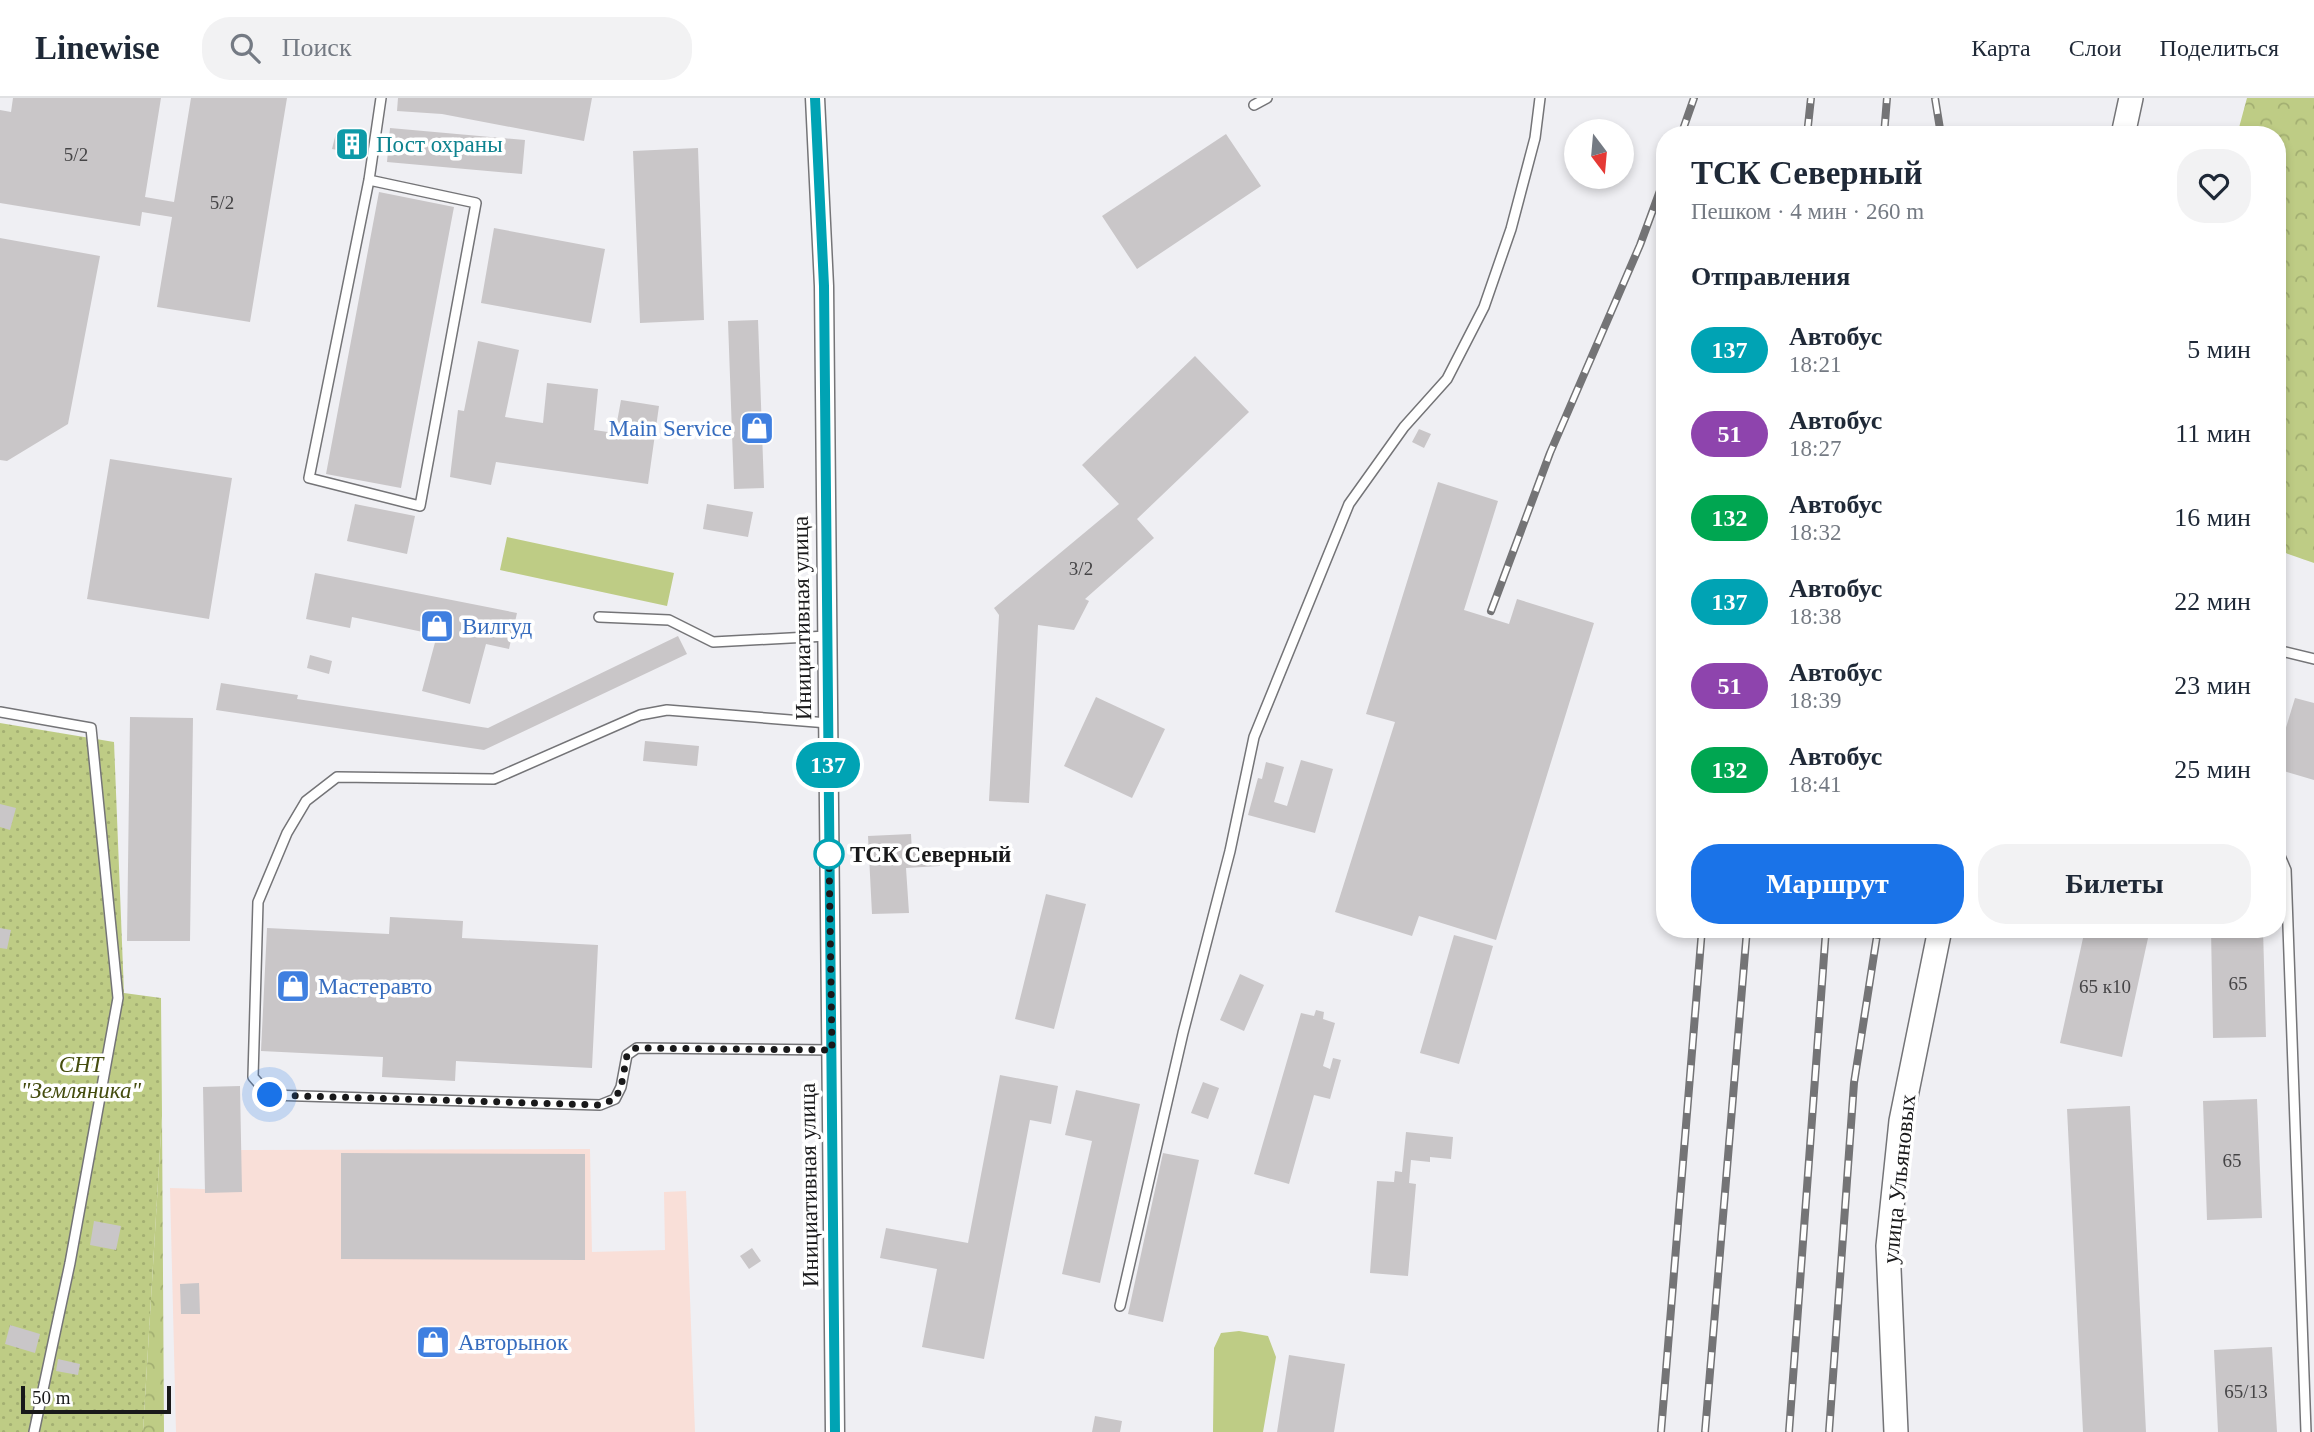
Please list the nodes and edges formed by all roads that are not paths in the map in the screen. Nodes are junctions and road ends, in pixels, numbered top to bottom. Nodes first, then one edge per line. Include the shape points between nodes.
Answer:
1 (381, 98) edge
2 (815, 98) edge
3 (1267, 98) edge
4 (1540, 98) edge
5 (2131, 98) edge
6 (1254, 106) dead end
7 (2125, 126) edge
8 (369, 180) junction
9 (599, 617) dead end
10 (827, 636) junction
11 (2286, 652) edge
12 (2314, 659) edge
13 (0, 712) edge
14 (828, 723) junction
15 (2286, 870) edge
16 (1938, 938) edge
17 (832, 1050) junction
18 (1120, 1306) dead end
19 (34, 1432) edge
20 (835, 1432) edge
21 (1896, 1432) edge
22 (2306, 1432) edge

1 - 8 lane
2 - 10 street, Инициативная улица via 824,286
3 - 6 lane
4 - 18 lane via 1535,138 1511,229 1484,307 1447,379 1404,427 1349,504 1254,737
5 - 7 street
8 - 8 lane via 309,478 420,506 475,203
9 - 10 lane via 669,620 713,642
10 - 14 street, Инициативная улица
11 - 12 lane
13 - 19 lane via 91,728 118,998
14 - 17 street, Инициативная улица
14 - 17 lane via 667,710 640,715 494,779 337,777 306,801 258,902 253,1077 270,1095 600,1105 615,1099 627,1055 636,1048
15 - 22 lane
16 - 21 street, улица Ульяновых via 1901,1121 1888,1246
17 - 20 street, Инициативная улица

